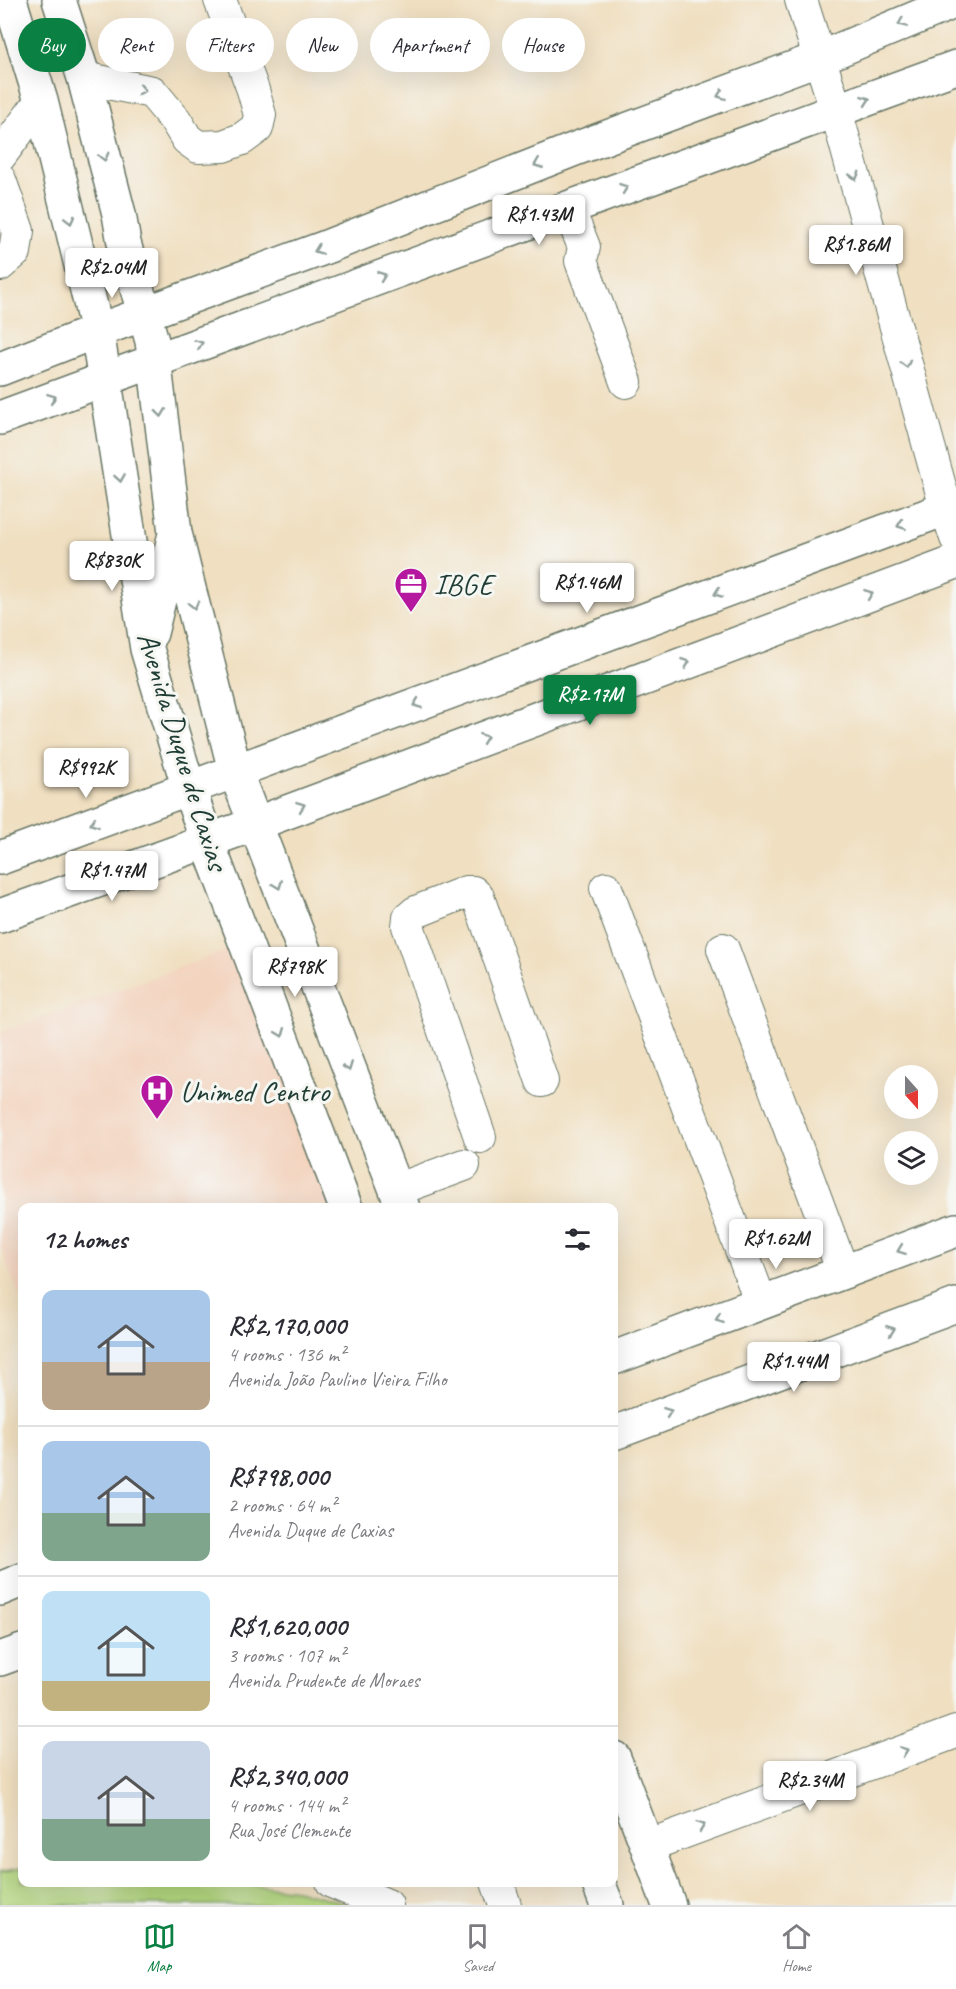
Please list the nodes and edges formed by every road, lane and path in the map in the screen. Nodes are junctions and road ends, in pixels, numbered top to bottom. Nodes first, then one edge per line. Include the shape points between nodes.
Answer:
1 (10, 0) edge
2 (59, 0) edge
3 (220, 0) edge
4 (801, 0) edge
5 (956, 1) edge
6 (820, 58) junction
7 (956, 68) edge
8 (84, 78) junction
9 (41, 101) junction
10 (836, 111) junction
11 (0, 156) edge
12 (55, 159) junction
13 (0, 180) edge
14 (568, 208) junction
15 (119, 214) junction
16 (0, 266) edge
17 (145, 314) junction
18 (97, 331) junction
19 (154, 360) junction
20 (0, 369) edge
21 (104, 379) junction
22 (626, 382) dead end
23 (0, 418) edge
24 (953, 517) edge
25 (176, 533) junction
26 (956, 562) edge
27 (147, 649) junction
28 (235, 771) junction
29 (189, 789) junction
30 (255, 824) junction
31 (207, 841) junction
32 (0, 858) edge
33 (606, 888) dead end
34 (0, 916) edge
35 (723, 949) dead end
36 (542, 1081) dead end
37 (480, 1137) dead end
38 (464, 1165) dead end
39 (400, 1199) edge
40 (344, 1203) edge
41 (956, 1230) edge
42 (843, 1272) junction
43 (761, 1303) junction
44 (956, 1305) edge
45 (618, 1357) edge
46 (618, 1431) edge
47 (18, 1582) edge
48 (0, 1589) edge
49 (18, 1652) edge
50 (0, 1659) edge
51 (956, 1732) edge
52 (618, 1769) edge
53 (647, 1846) junction
54 (344, 1887) edge
55 (499, 1887) edge
56 (600, 1887) edge
57 (387, 1905) edge
58 (506, 1905) edge
59 (607, 1905) edge
60 (669, 1905) edge

1 - 9 main road, Avenida Duque de Caxias
2 - 8 main road, Avenida Duque de Caxias
8 -> 3 street via 152,92 187,139 198,147 223,146 242,139 257,128 260,115
4 - 6 street
5 -> 6 main road
6 - 10 street
6 -> 17 main road
10 -> 7 main road
8 -> 15 main road, Avenida Duque de Caxias
9 - 11 street
9 - 12 main road, Avenida Duque de Caxias
14 -> 10 main road
10 -> 24 street
12 - 15 main road
12 -> 18 main road, Avenida Duque de Caxias
13 - 16 street via 18,231 15,252
19 -> 14 main road
14 - 22 street via 584,247 581,261
15 - 17 main road, Avenida Duque de Caxias
17 - 18 main road
17 - 19 main road, Avenida Duque de Caxias
18 - 20 main road
18 - 21 main road, Avenida Duque de Caxias
19 - 21 main road
19 -> 25 main road, Avenida Duque de Caxias
23 -> 21 main road
21 -> 27 main road, Avenida Duque de Caxias
24 -> 28 main road
25 - 27 main road
25 -> 28 main road, Avenida Duque de Caxias
30 -> 26 main road
27 - 29 main road, Avenida Duque de Caxias
28 - 29 main road
28 - 30 main road, Avenida Duque de Caxias
29 - 31 main road, Avenida Duque de Caxias
29 -> 32 main road
30 - 31 main road
30 -> 39 main road, Avenida Duque de Caxias
31 - 34 main road
31 -> 40 main road, Avenida Duque de Caxias
33 - 43 street
35 - 42 street
36 - 37 street via 478,897 466,892 416,912 409,918 408,926
38 - 39 street
41 -> 42 main road
42 - 43 main road
43 -> 45 main road
46 -> 44 main road
47 - 48 main road
49 - 50 main road
53 -> 51 street
52 - 53 main road
53 - 60 main road
54 - 57 street
55 - 58 street
56 - 59 main road

